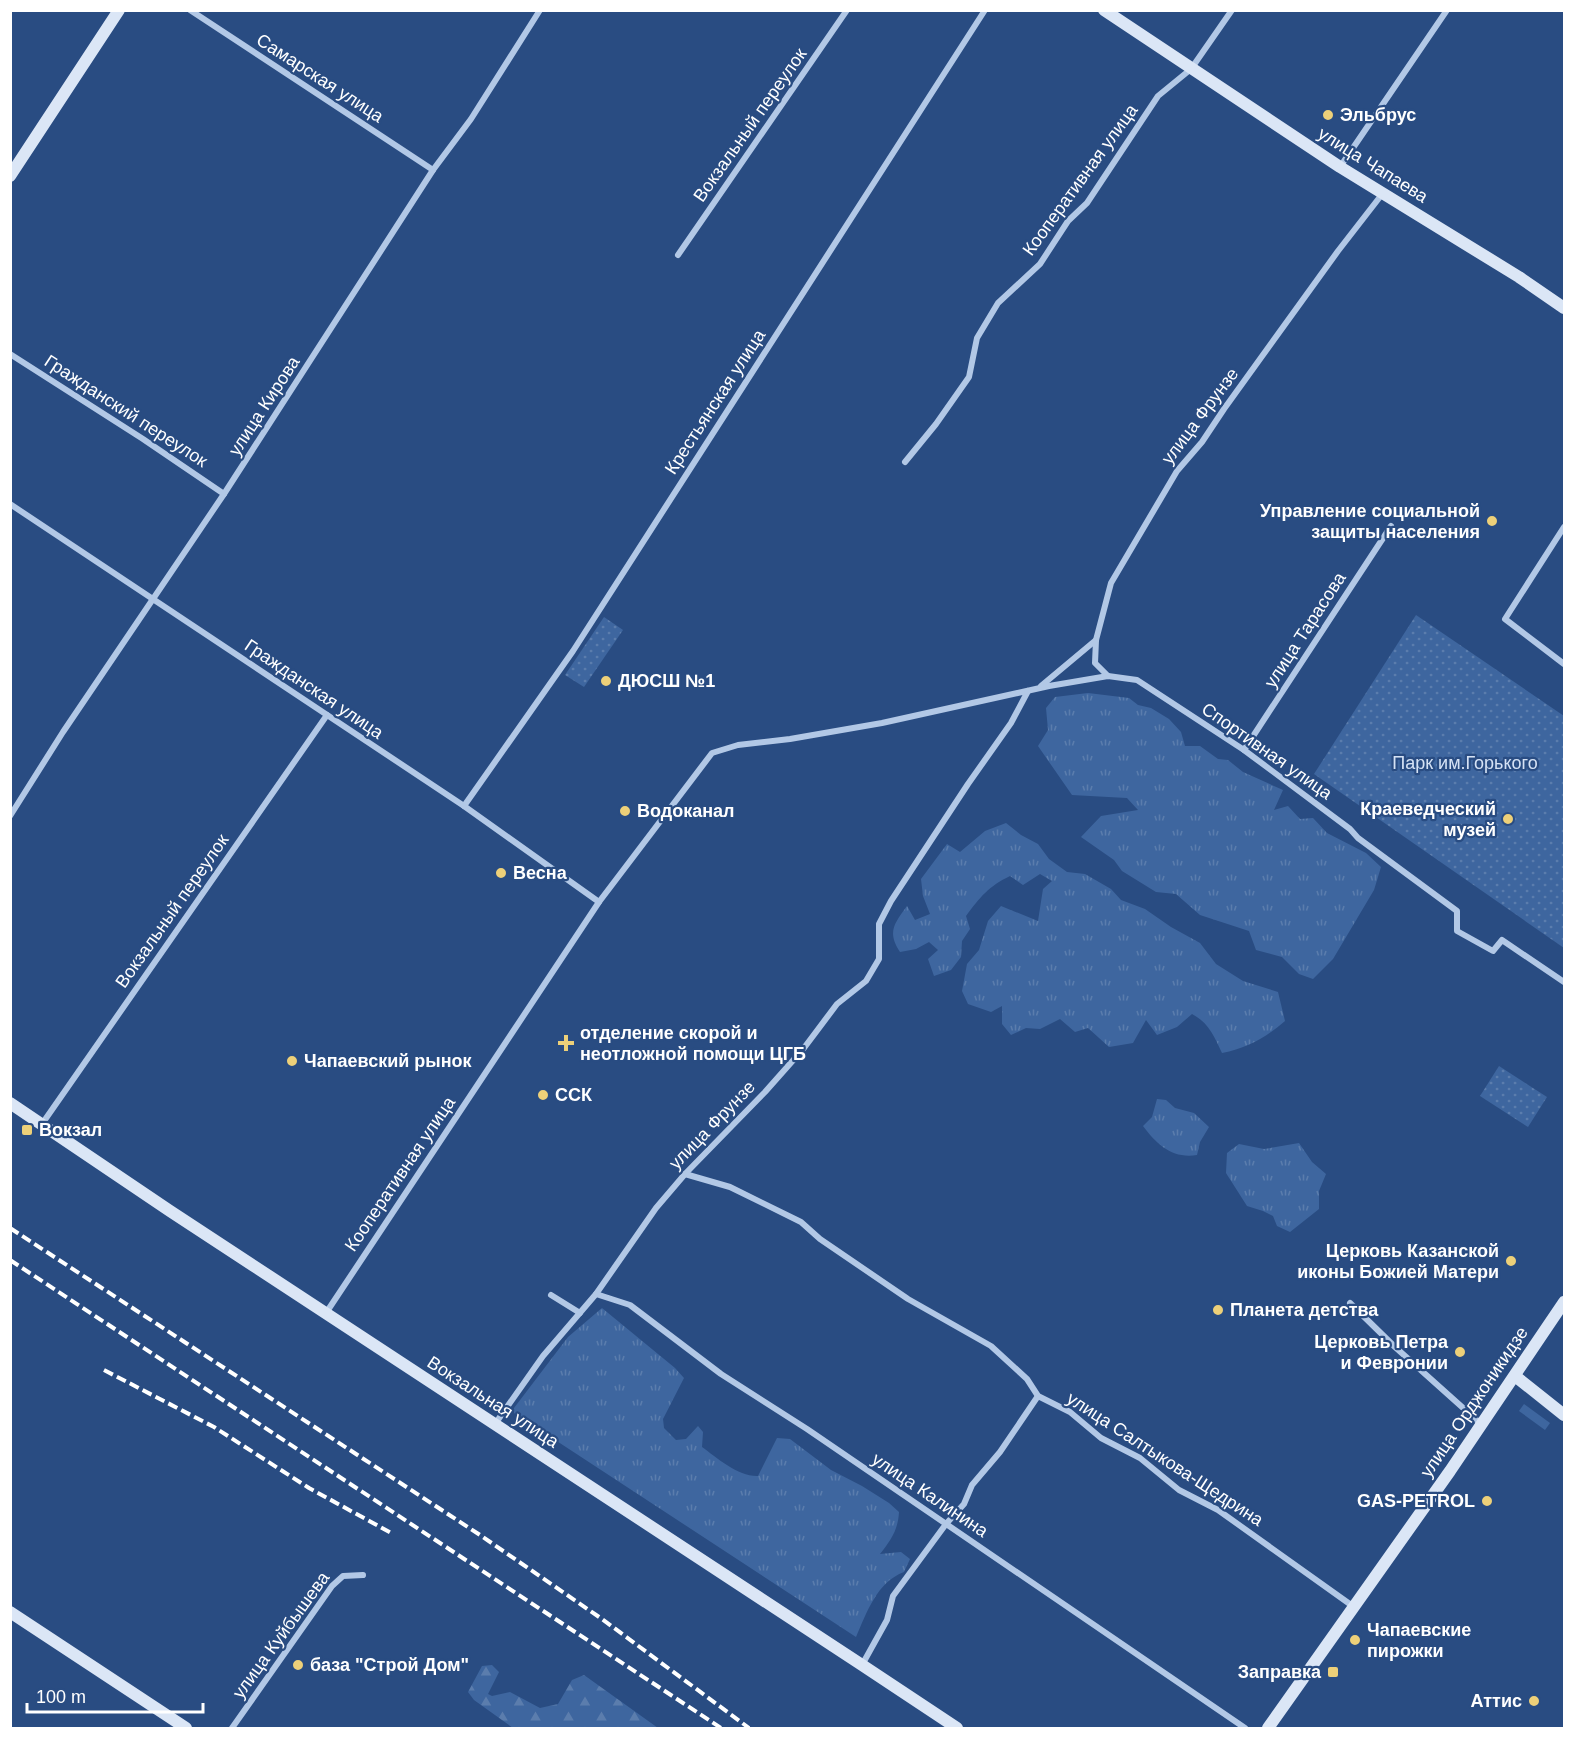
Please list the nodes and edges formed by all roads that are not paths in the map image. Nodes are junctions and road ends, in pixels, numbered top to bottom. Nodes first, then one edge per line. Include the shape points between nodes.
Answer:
1 (119, 10) edge
2 (190, 10) edge
3 (540, 10) edge
4 (847, 10) edge
5 (985, 10) edge
6 (1104, 10) edge
7 (1232, 10) edge
8 (1447, 10) edge
9 (1191, 69) junction
10 (1340, 167) junction
11 (434, 170) junction
12 (10, 176) edge
13 (1383, 193) junction
14 (678, 255) dead end
15 (1564, 308) edge
16 (10, 354) edge
17 (905, 462) dead end
18 (224, 494) junction
19 (10, 504) edge
20 (1391, 526) dead end
21 (1564, 526) edge
22 (152, 599) junction
23 (1096, 640) junction
24 (1564, 664) edge
25 (1108, 676) junction
26 (1137, 680) joint
27 (1038, 688) junction
28 (1028, 691) junction
29 (327, 715) junction
30 (1244, 750) junction
31 (464, 806) junction
32 (10, 816) edge
33 (598, 902) junction
34 (1564, 982) edge
35 (10, 1103) edge
36 (42, 1124) junction
37 (685, 1174) junction
38 (596, 1294) junction
39 (551, 1295) dead end
40 (1564, 1302) edge
41 (1350, 1303) dead end
42 (326, 1313) junction
43 (580, 1313) junction
44 (1515, 1376) junction
45 (1038, 1396) junction
46 (1564, 1415) edge
47 (1481, 1424) junction
48 (495, 1425) junction
49 (945, 1524) junction
50 (363, 1575) dead end
51 (1354, 1607) junction
52 (10, 1612) edge
53 (862, 1665) junction
54 (186, 1728) edge
55 (232, 1728) edge
56 (957, 1728) edge
57 (1245, 1728) edge
58 (1268, 1728) edge

1 - 12 street
2 - 11 street, Самарская улица
3 - 11 street, улица Кирова
4 - 14 street, Вокзальный переулок
5 - 31 street, Крестьянская улица via 573,651
6 - 9 street, улица Чапаева
7 - 9 street, Кооперативная улица
8 - 10 street
9 - 10 street, улица Чапаева
9 - 17 street, Кооперативная улица via 1158,96 1087,203 1068,221 1040,264 998,303 977,338 969,377
10 - 13 street, улица Чапаева
11 - 18 street, улица Кирова
13 - 15 street, улица Чапаева
13 - 23 street, улица Фрунзе via 1177,471 1111,583
16 - 18 street, Гражданский переулок
18 - 22 street, улица Кирова
19 - 22 street, Гражданская улица
20 - 30 street, улица Тарасова
21 - 24 street via 1505,619
22 - 29 street, Гражданская улица
22 - 32 street, улица Кирова
23 - 25 street, улица Фрунзе via 1095,663
23 - 27 street
25 - 26 street, Кооперативная улица
25 - 27 street, Кооперативная улица
26 - 30 street, Спортивная улица
27 - 28 street, Кооперативная улица
28 - 33 street, Кооперативная улица via 882,723 738,745 712,753
28 - 37 street, улица Фрунзе via 1011,723 891,901 879,924 879,959 866,981 837,1004 765,1092
29 - 31 street, Гражданская улица
29 - 36 street, Вокзальный переулок
30 - 34 street, Спортивная улица via 1457,911 1457,931 1493,951 1502,940
31 - 33 street, Гражданская улица
33 - 42 street, Кооперативная улица
35 - 36 street, Вокзальная улица
36 - 42 street, Вокзальная улица
37 - 38 street, улица Фрунзе via 656,1208
37 - 45 street, улица Салтыкова-Щедрина via 730,1187 801,1222 908,1299 991,1346 1027,1379
38 - 43 street, улица Фрунзе
38 - 49 street, улица Калинина via 630,1305 721,1374
39 - 43 street
40 - 44 street, улица Орджоникидзе
41 - 47 street
42 - 48 street, Вокзальная улица
43 - 48 street, улица Фрунзе via 543,1356
44 - 46 street
44 - 47 street, улица Орджоникидзе
45 - 49 street via 972,1485 964,1504
45 - 51 street, улица Салтыкова-Щедрина via 1070,1412 1101,1438 1140,1458 1179,1490 1218,1510
47 - 51 street, улица Орджоникидзе
48 - 53 street, Вокзальная улица
49 - 53 street via 893,1596 887,1620
49 - 57 street, улица Калинина
50 - 55 street, улица Куйбышева via 343,1576 332,1586
51 - 58 street, улица Орджоникидзе
52 - 54 street
53 - 56 street, Вокзальная улица

